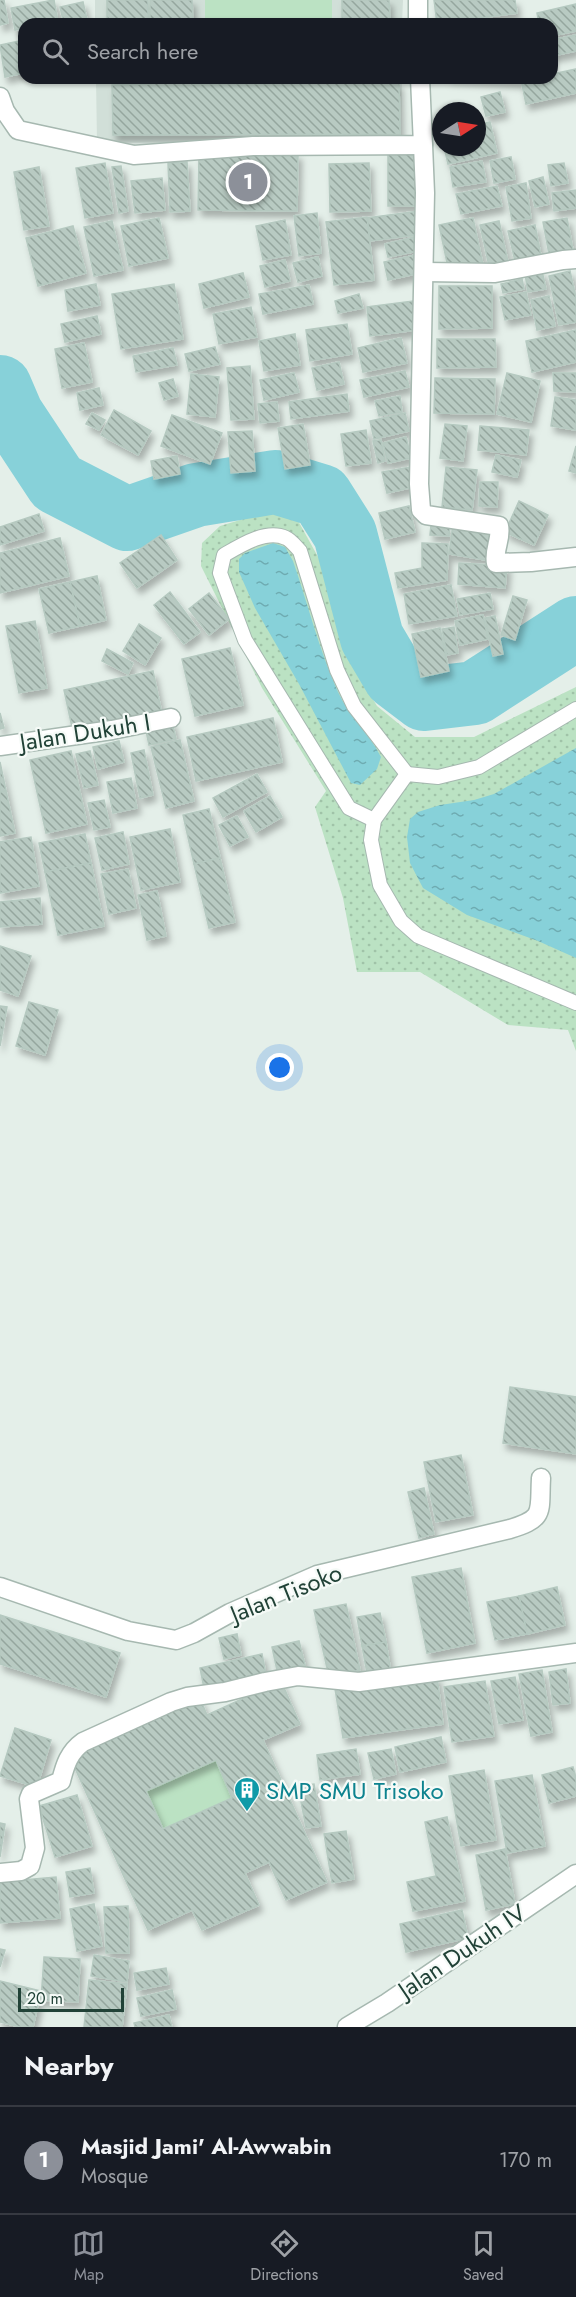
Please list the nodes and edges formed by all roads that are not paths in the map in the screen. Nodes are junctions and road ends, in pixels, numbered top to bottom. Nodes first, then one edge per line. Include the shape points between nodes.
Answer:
1 (418, 0) edge
2 (418, 18) edge
3 (420, 84) edge
4 (0, 97) edge
5 (423, 145) junction
6 (576, 259) edge
7 (424, 272) junction
8 (576, 557) edge
9 (576, 709) edge
10 (171, 718) dead end
11 (0, 746) edge
12 (407, 774) junction
13 (374, 820) junction
14 (576, 1003) edge
15 (541, 1478) dead end
16 (0, 1587) edge
17 (576, 1653) edge
18 (0, 1873) edge
19 (576, 1874) edge
20 (347, 2027) edge

1 - 2 street
3 - 5 street
4 - 5 street via 18,130 134,155 253,146
5 - 7 street
6 - 7 street via 495,273
7 - 8 street via 421,510 426,515 499,526 496,563
9 - 12 lane via 479,767 438,777
10 - 11 street, Jalan Dukuh I
12 - 13 lane
12 - 13 lane via 354,706 341,679 300,551 287,538 269,535 241,544 224,555 220,573 245,640 349,808
13 - 14 lane via 371,840 380,885 401,921 418,936
15 - 16 street, Jalan Tisoko via 538,1513 532,1522 317,1575 176,1640 128,1631
17 - 18 street via 359,1682 298,1676 171,1702 74,1748 61,1781 31,1794 29,1799 34,1848 30,1866
19 - 20 street, Jalan Dukuh IV

